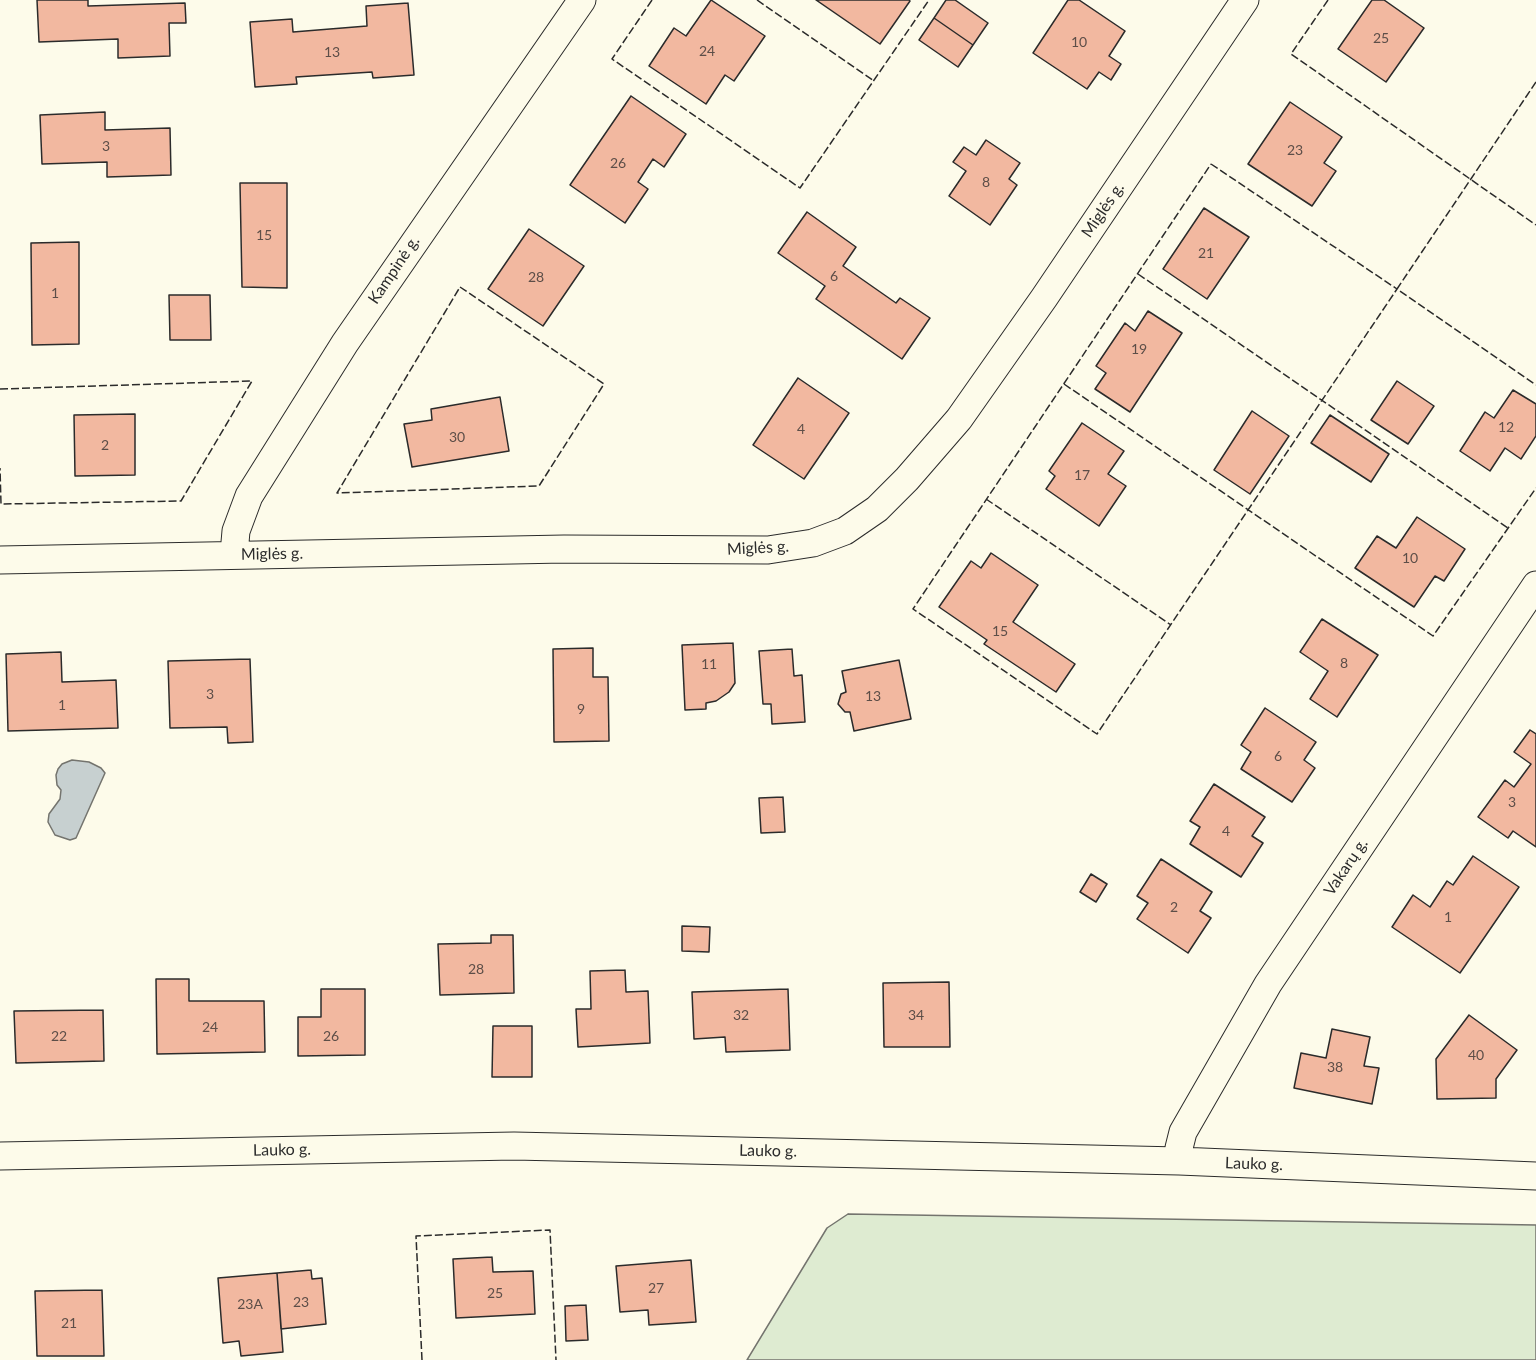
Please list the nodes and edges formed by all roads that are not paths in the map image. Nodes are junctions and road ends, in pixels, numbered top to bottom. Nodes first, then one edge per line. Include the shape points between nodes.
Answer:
1 (582, 0) edge
2 (1245, 0) edge
3 (234, 554) junction
4 (0, 560) edge
5 (1536, 585) edge
6 (0, 1156) edge
7 (1179, 1161) junction
8 (1536, 1176) edge

1 - 3 street, Kampinė g. via 339,352 249,496 236,531
2 - 3 street, Miglės g. via 959,418 877,509 845,531 813,543 768,550
3 - 4 street, Miglės g.
5 - 7 street, Vakarų g. via 1268,984 1183,1132
6 - 7 street, Lauko g. via 514,1146
7 - 8 street, Lauko g.

